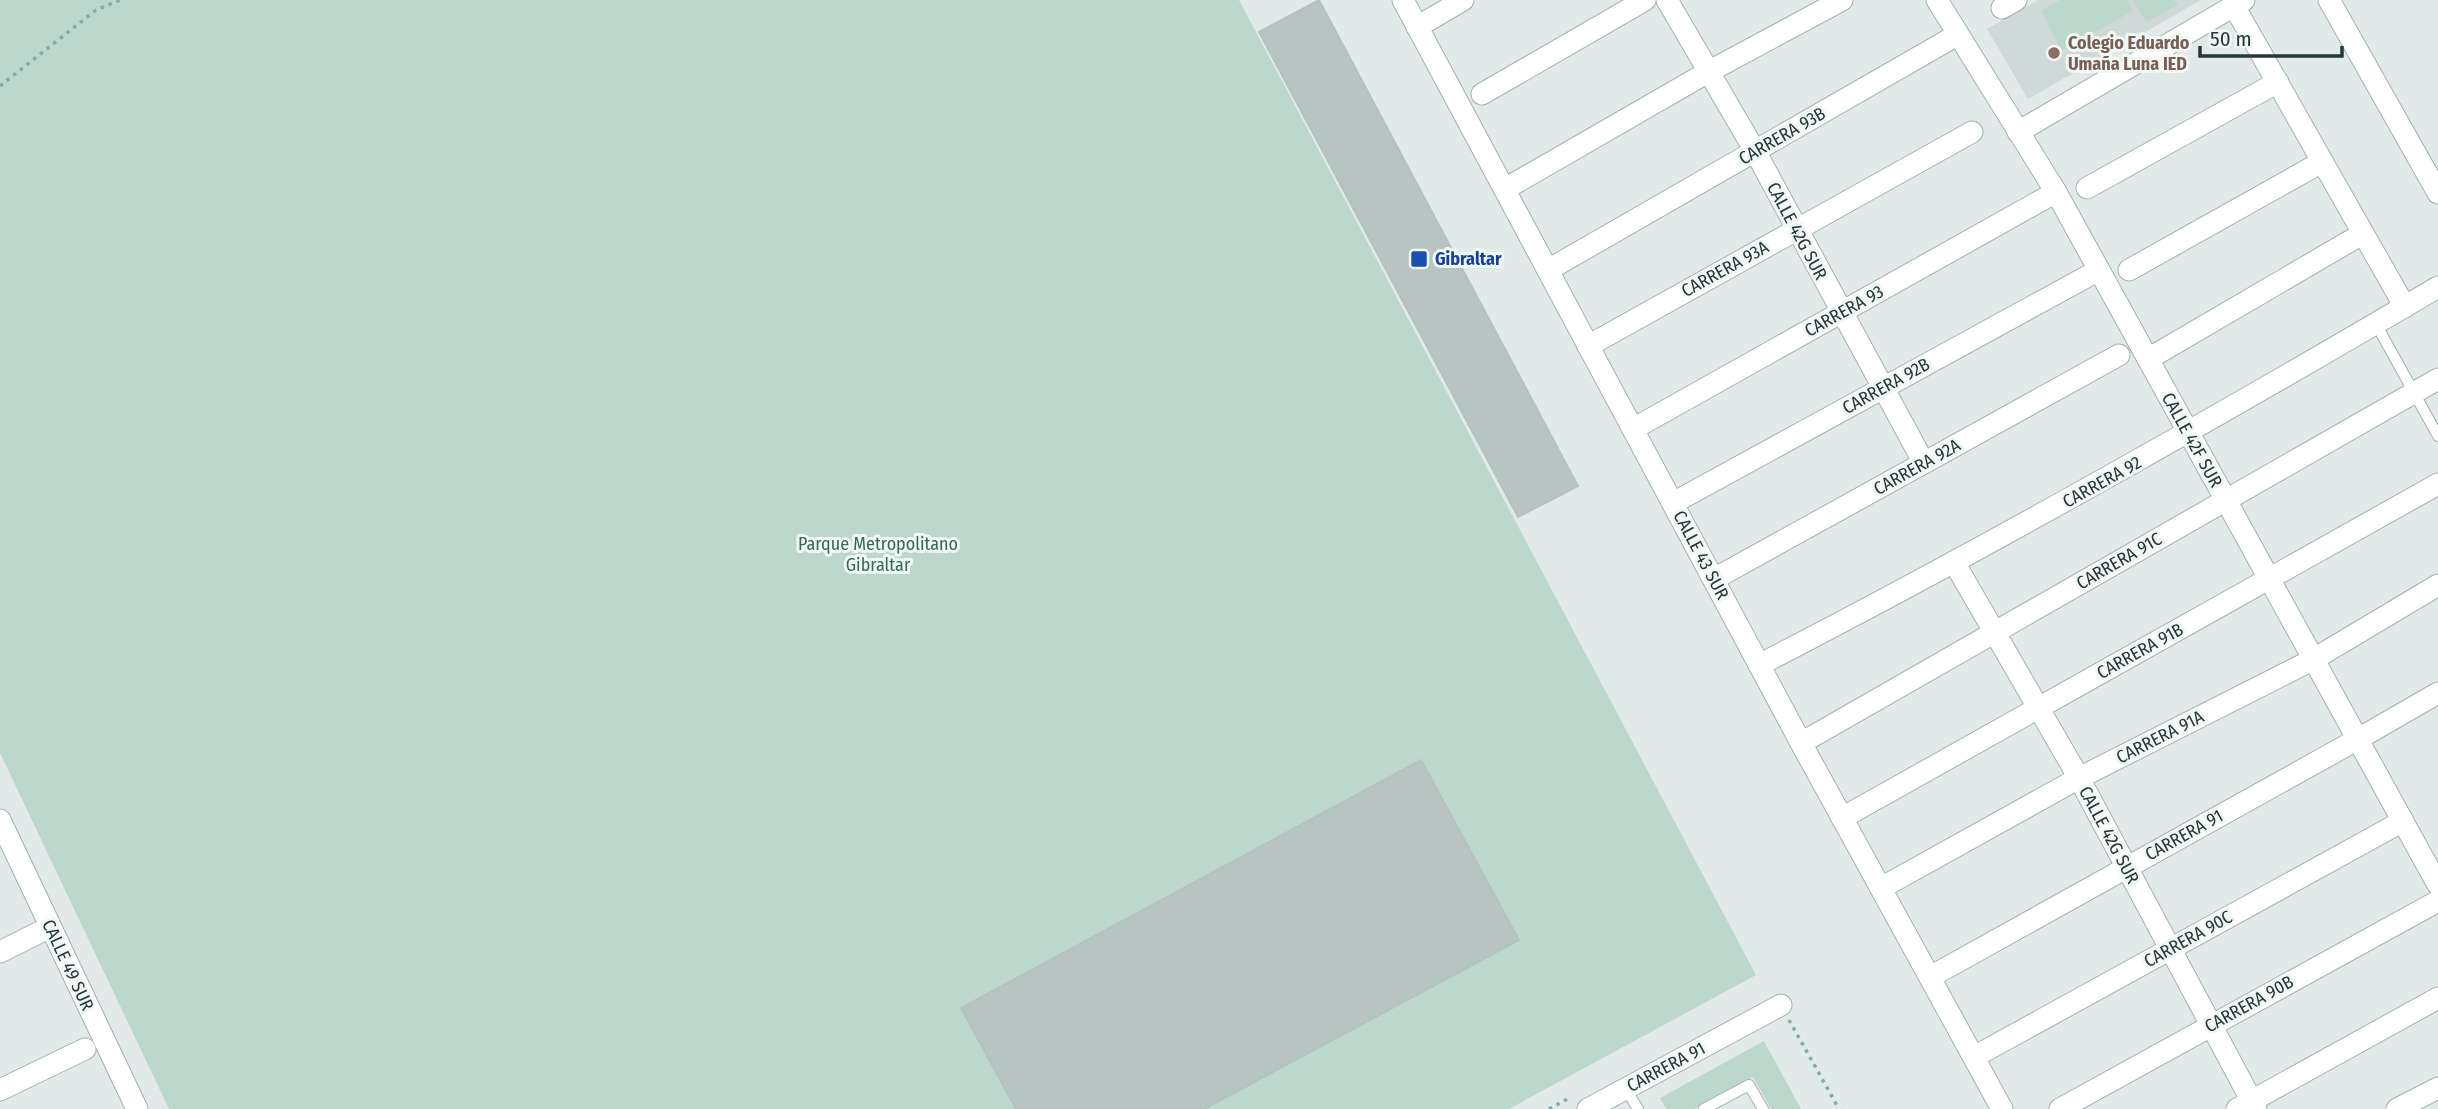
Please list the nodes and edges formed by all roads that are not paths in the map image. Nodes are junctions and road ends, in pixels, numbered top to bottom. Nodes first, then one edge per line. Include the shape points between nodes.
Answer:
1 (1403, 0) edge
2 (1464, 0) edge
3 (1645, 0) edge
4 (1667, 0) edge
5 (1842, 0) edge
6 (1937, 0) edge
7 (2329, 0) edge
8 (2239, 3) edge
9 (1417, 27) junction
10 (1957, 35) junction
11 (1708, 72) junction
12 (2278, 82) junction
13 (1482, 93) dead end
14 (1972, 132) dead end
15 (2018, 132) junction
16 (1755, 151) junction
17 (2320, 163) junction
18 (2087, 188) dead end
19 (1505, 189) junction
20 (2056, 192) junction
21 (2438, 193) edge
22 (1797, 229) junction
23 (2362, 234) junction
24 (1548, 270) junction
25 (2099, 270) junction
26 (2129, 270) dead end
27 (2438, 287) edge
28 (2404, 307) junction
29 (1841, 313) junction
30 (2376, 324) junction
31 (1588, 346) junction
32 (2119, 355) dead end
33 (2148, 359) junction
34 (2438, 379) edge
35 (1883, 388) junction
36 (2414, 392) junction
37 (1633, 429) junction
38 (2189, 433) junction
39 (2438, 436) edge
40 (1924, 463) junction
41 (2438, 484) edge
42 (2226, 500) junction
43 (1673, 503) junction
44 (1955, 564) junction
45 (2269, 578) junction
46 (1714, 579) junction
47 (2438, 585) edge
48 (1994, 632) junction
49 (2314, 659) junction
50 (1759, 665) junction
51 (2437, 695) edge
52 (2039, 707) junction
53 (2358, 739) junction
54 (1801, 743) junction
55 (2078, 778) junction
56 (1842, 817) junction
57 (0, 820) edge
58 (2403, 821) junction
59 (2126, 867) junction
60 (2438, 885) edge
61 (1881, 888) junction
62 (2438, 901) edge
63 (50, 927) junction
64 (2171, 948) junction
65 (0, 953) edge
66 (1930, 977) junction
67 (2438, 998) edge
68 (1781, 1005) road end
69 (2210, 1025) junction
70 (85, 1049) dead end
71 (1974, 1057) junction
72 (2438, 1088) edge
73 (1626, 1089) junction
74 (0, 1090) edge
75 (2248, 1106) edge
76 (137, 1109) edge
77 (1588, 1109) edge
78 (1638, 1109) edge
79 (1704, 1109) edge
80 (1763, 1109) edge
81 (2002, 1109) edge
82 (2060, 1109) edge
83 (2397, 1109) edge

1 - 9 street, CALLE 43 SUR
2 - 9 street
3 - 13 street
4 - 11 street, CALLE 42G SUR
5 - 11 street
6 - 10 street, CALLE 42F SUR
7 - 21 street
8 - 12 street
8 - 15 street
9 - 19 street, CALLE 43 SUR
10 - 15 street, CALLE 42F SUR
10 - 16 street, CARRERA 93B
11 - 16 street, CALLE 42G SUR
11 - 19 street
12 - 17 street
12 - 18 street
14 - 22 street, CARRERA 93A
15 - 20 street, CALLE 42F SUR
16 - 22 street, CALLE 42G SUR
16 - 24 street, CARRERA 93B
17 - 23 street
17 - 26 street
19 - 24 street, CALLE 43 SUR
20 - 25 street, CALLE 42F SUR
20 - 29 street, CARRERA 93
22 - 29 street, CALLE 42G SUR
22 - 31 street, CARRERA 93A
23 - 28 street
23 - 33 street
24 - 31 street, CALLE 43 SUR
25 - 33 street, CALLE 42F SUR
25 - 35 street, CARRERA 92B
27 - 28 street, CARRERA 92
28 - 30 street, CARRERA 92
29 - 35 street, CALLE 42G SUR
29 - 37 street, CARRERA 93
30 - 36 lane
30 - 38 street, CARRERA 92
31 - 37 street, CALLE 43 SUR
32 - 40 street, CARRERA 92A
33 - 38 street, CALLE 42F SUR
34 - 36 street, CARRERA 91C
35 - 40 street, CALLE 42G SUR
35 - 43 street, CARRERA 92B
36 - 39 lane
36 - 42 street, CARRERA 91C
37 - 43 street, CALLE 43 SUR
38 - 42 street, CALLE 42F SUR
38 - 44 street, CARRERA 92
40 - 46 street, CARRERA 92A
41 - 45 street, CARRERA 91B
42 - 45 street, CALLE 42F SUR
42 - 48 street, CARRERA 91C
43 - 46 street, CALLE 43 SUR
44 - 48 street, CALLE 42G SUR
44 - 50 street, CARRERA 92
45 - 49 street, CALLE 42F SUR
45 - 52 street, CARRERA 91B
46 - 50 street, CALLE 43 SUR
47 - 49 street, CARRERA 91A
48 - 52 street, CALLE 42G SUR
48 - 54 street, CARRERA 91C
49 - 53 street, CALLE 42F SUR
49 - 55 street, CARRERA 91A
50 - 54 street, CALLE 43 SUR
51 - 53 street, CARRERA 91
52 - 55 street, CALLE 42G SUR
52 - 56 street, CARRERA 91B
53 - 58 street, CALLE 42F SUR
53 - 59 street, CARRERA 91
54 - 56 street, CALLE 43 SUR
55 - 59 street, CALLE 42G SUR
55 - 61 street, CARRERA 91A
56 - 61 street, CALLE 43 SUR
57 - 63 street, CALLE 49 SUR
58 - 60 street, CALLE 42F SUR
58 - 64 street, CARRERA 90C
59 - 64 street, CALLE 42G SUR
59 - 66 street, CARRERA 91
61 - 66 street, CALLE 43 SUR
62 - 69 street, CARRERA 90B
63 - 65 street
63 - 76 street, CALLE 49 SUR
64 - 69 street, CALLE 42G SUR
64 - 71 street, CARRERA 90C
66 - 71 street, CALLE 43 SUR
67 - 75 street
68 - 73 street, CARRERA 91
69 - 75 street, CALLE 42G SUR
69 - 82 street, CARRERA 90B
70 - 74 street
71 - 81 street, CALLE 43 SUR
72 - 83 street
73 - 77 street, CARRERA 91
73 - 78 lane
79 - 80 lane via 1749,1085

